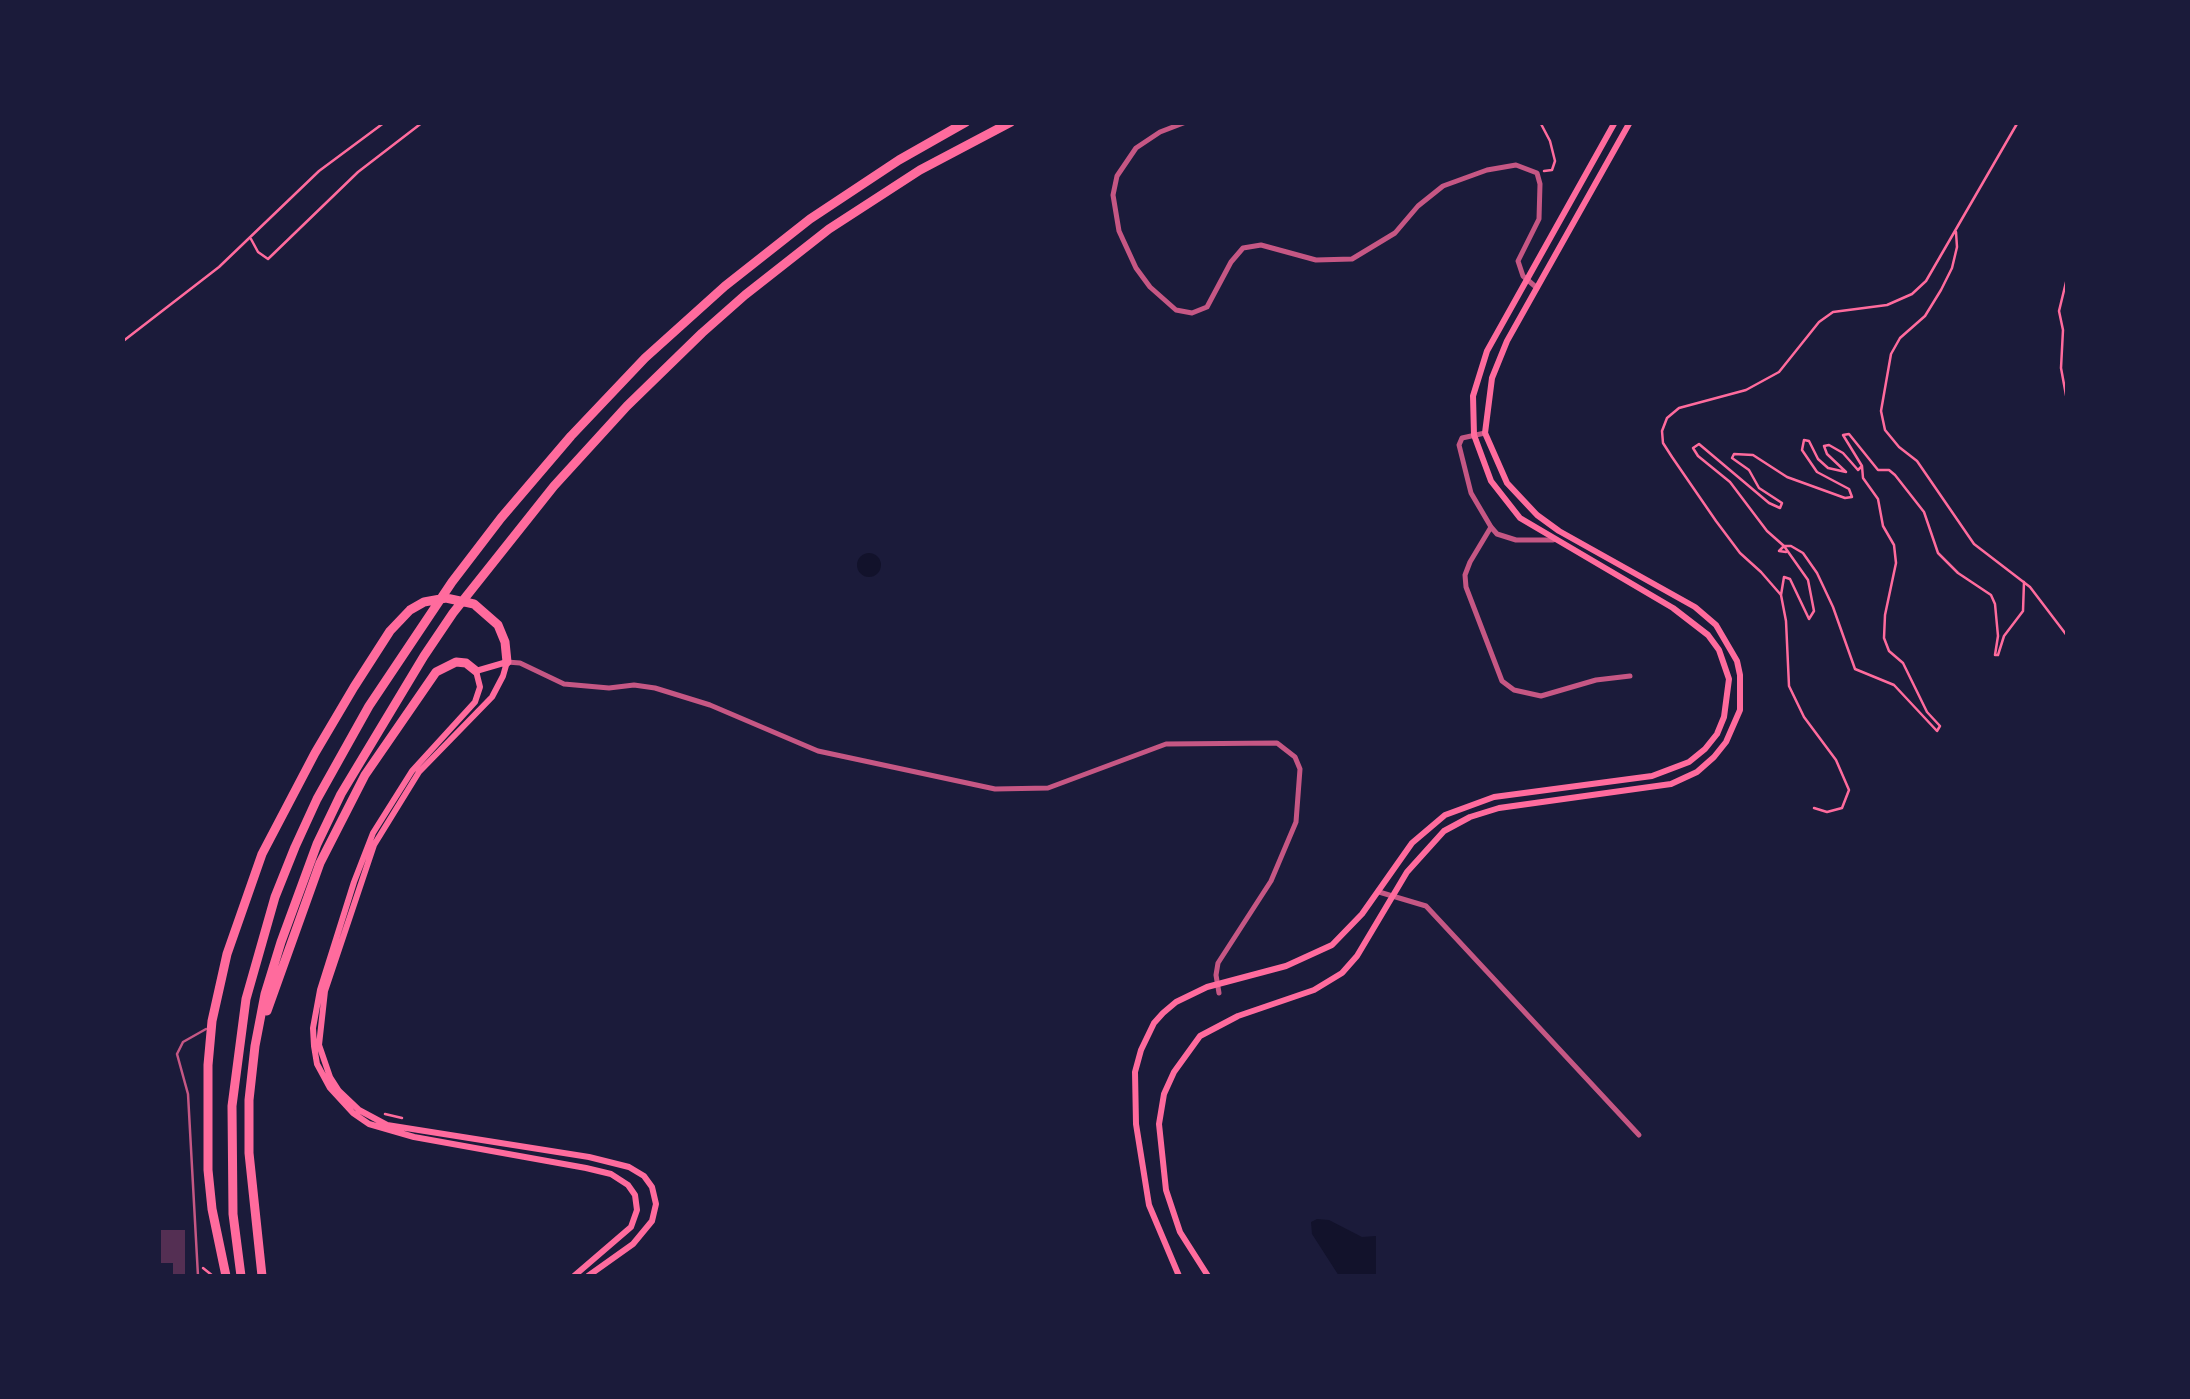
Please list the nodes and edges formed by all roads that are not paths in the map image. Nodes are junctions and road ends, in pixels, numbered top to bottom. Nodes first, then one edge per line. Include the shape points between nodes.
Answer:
1 (966, 122) edge
2 (1011, 122) edge
3 (1186, 122) edge
4 (1615, 122) edge
5 (1630, 122) edge
6 (1526, 280) junction
7 (1537, 288) junction
8 (1485, 433) junction
9 (1474, 435) junction
10 (1490, 527) junction
11 (1553, 540) junction
12 (510, 662) junction
13 (476, 671) junction
14 (1630, 676) dead end
15 (1378, 892) junction
16 (1392, 897) junction
17 (1219, 993) dead end
18 (206, 1029) dead end
19 (255, 1046) junction
20 (1639, 1136) dead end
21 (198, 1276) edge
22 (226, 1276) edge
23 (241, 1276) edge
24 (262, 1276) edge
25 (574, 1276) edge
26 (588, 1276) edge
27 (1178, 1276) edge
28 (1208, 1276) edge

1 - 23 highway via 810,218 684,322 571,436 452,582 369,706 317,799 259,948 232,1106
2 - 19 highway via 873,199 744,295 602,432 474,586 396,701 317,844 280,942
3 - 6 street via 1136,148 1113,195 1119,231 1136,268 1167,304 1192,314 1207,308 1243,248 1261,245 1316,260 1352,258 1395,233 1444,186 1509,166 1538,172 1539,218 1518,261
4 - 6 main road
5 - 7 main road
6 - 7 street
6 - 9 main road via 1480,367
7 - 8 main road via 1492,378
8 - 9 street
8 - 16 main road via 1507,483 1537,514 1716,625 1737,661 1740,710 1726,742 1696,772 1671,784 1499,808 1444,830
9 - 10 street via 1462,438 1459,455
9 - 11 main road via 1501,496
10 - 11 street via 1507,538
10 - 14 street via 1465,575 1502,681 1540,696
11 - 15 main road via 1708,635 1729,678 1717,734 1689,762 1652,776 1494,797 1446,815 1412,843
12 - 13 main road
12 - 17 street via 564,684 655,688 818,751 995,788 1048,788 1166,744 1263,742 1286,748 1300,769 1296,822 1271,881 1218,963
12 - 22 highway via 501,631 474,604 446,598 410,610 344,703 262,854 227,954 208,1065 208,1170
12 - 26 main road via 496,692 419,772 374,844 325,991 319,1045 340,1091 387,1125 588,1157 644,1176 656,1204 652,1221 633,1244
13 - 19 highway via 456,662 436,672 365,775 320,863
13 - 25 main road via 475,702 412,771 365,852 320,990 314,1046 330,1088 369,1124 586,1168 628,1185 636,1195 631,1227
15 - 16 street
15 - 27 main road via 1321,953 1176,1002 1140,1050 1136,1124 1144,1182
16 - 20 street via 1426,906
16 - 28 main road via 1342,973 1219,1024 1200,1036 1174,1072 1159,1124 1166,1190 1180,1232
18 - 21 lane via 179,1046 176,1056 188,1094
19 - 24 highway via 249,1153

